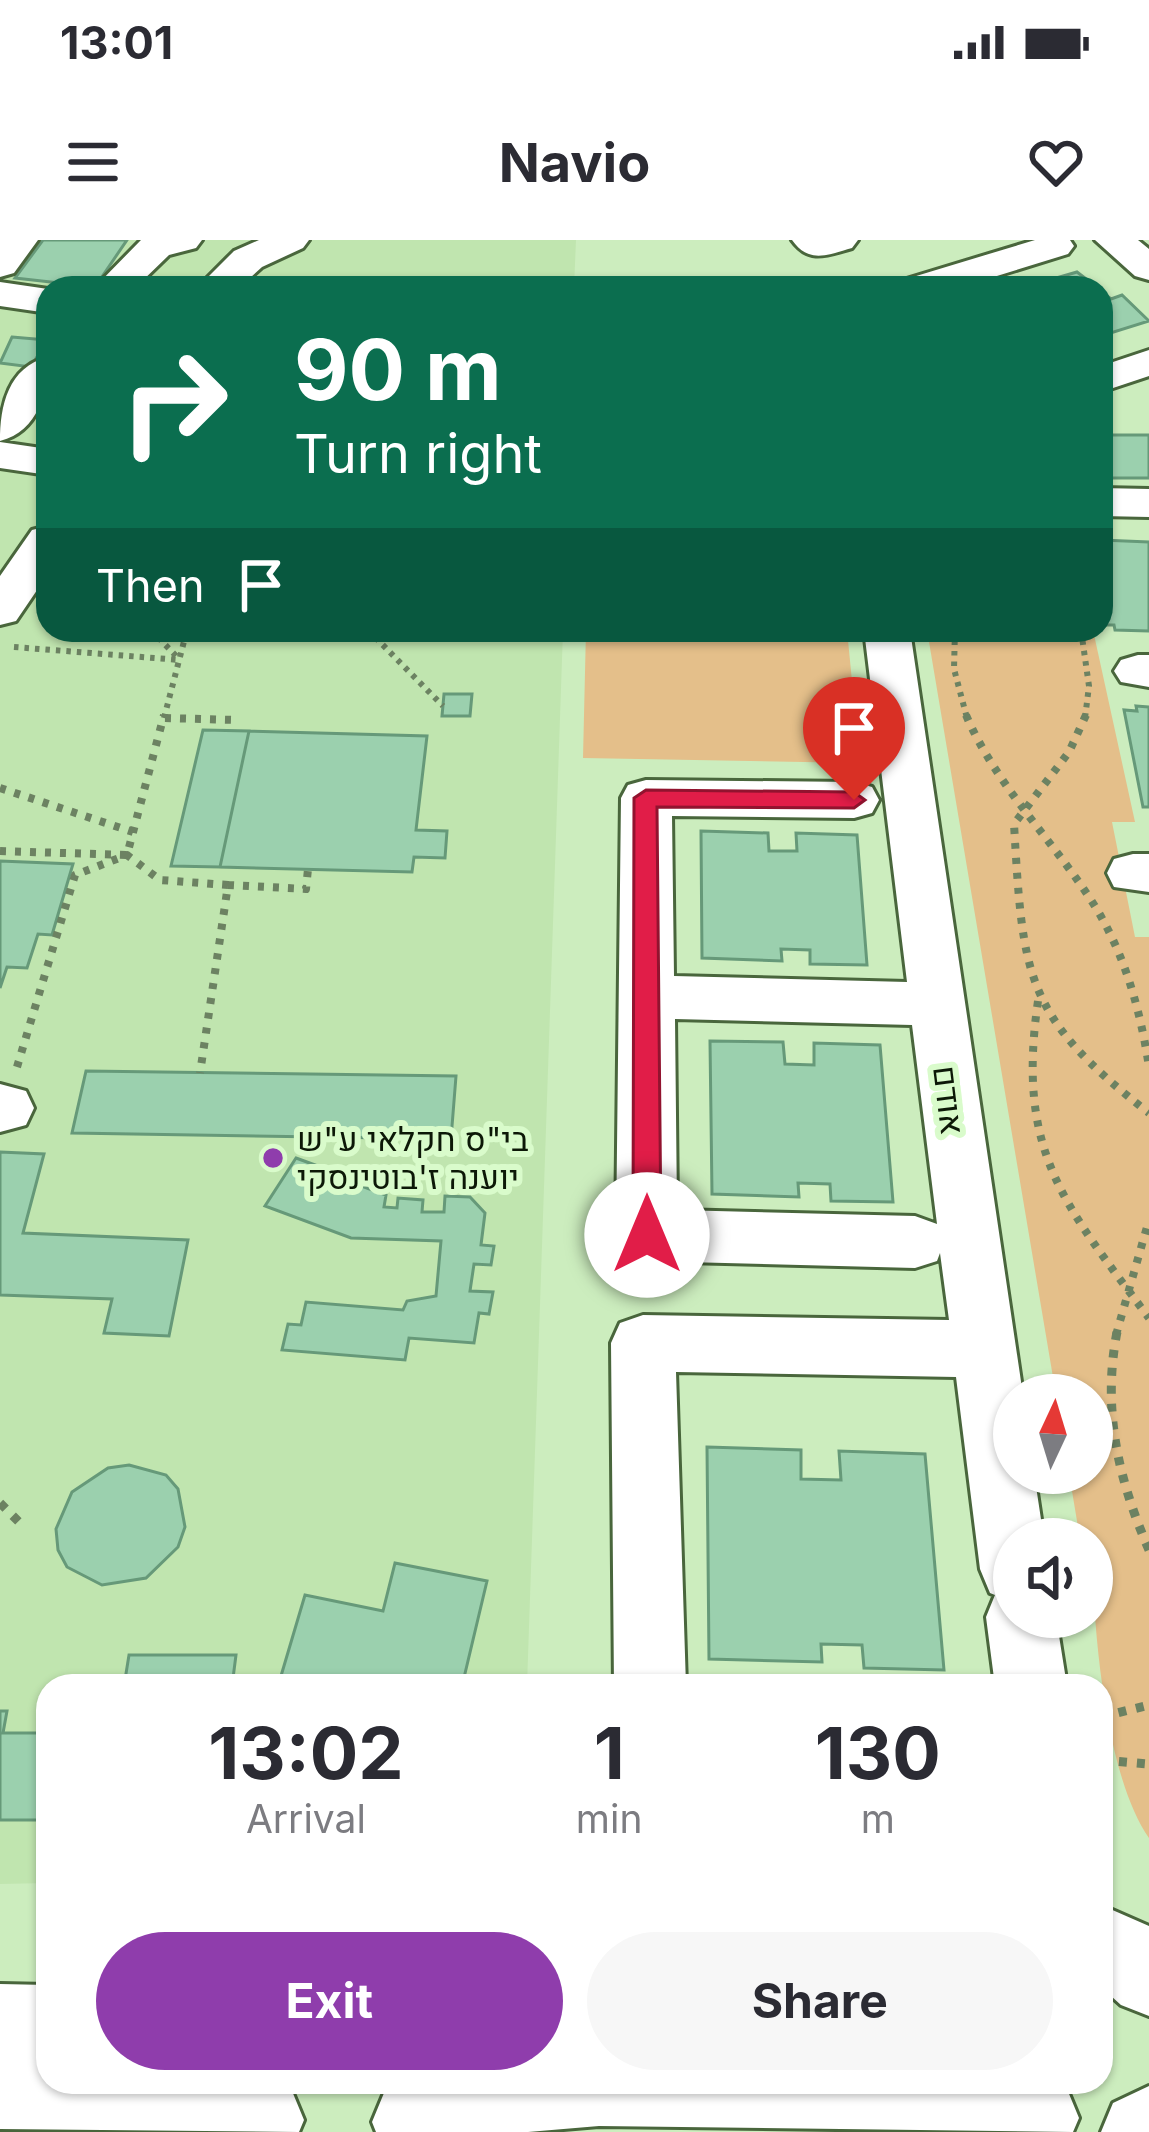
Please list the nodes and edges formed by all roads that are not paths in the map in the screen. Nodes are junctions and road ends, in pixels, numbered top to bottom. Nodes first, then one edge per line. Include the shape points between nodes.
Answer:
1 (19, 240) edge
2 (183, 240) edge
3 (193, 240) edge
4 (811, 240) edge
5 (839, 240) edge
6 (1114, 240) edge
7 (293, 241) edge
8 (1055, 246) dead end
9 (248, 259) junction
10 (0, 266) edge
11 (1149, 268) edge
12 (126, 276) edge
13 (229, 276) edge
14 (961, 276) edge
15 (0, 294) edge
16 (36, 299) edge
17 (1149, 362) edge
18 (1113, 376) edge
19 (36, 384) edge
20 (0, 428) edge
21 (0, 455) edge
22 (36, 460) edge
23 (1113, 502) edge
24 (1149, 503) edge
25 (0, 528) edge
26 (36, 534) edge
27 (36, 554) edge
28 (0, 610) edge
29 (889, 642) edge
30 (854, 800) dead end
31 (646, 997) junction
32 (936, 1004) junction
33 (915, 1242) dead end
34 (981, 1349) junction
35 (1006, 1518) edge
36 (1024, 1638) edge
37 (650, 1674) edge
38 (1029, 1674) edge
39 (0, 2024) edge
40 (36, 2025) edge
41 (0, 2088) edge
42 (36, 2089) edge
43 (178, 2094) edge
44 (505, 2094) edge
45 (960, 2094) edge
46 (263, 2111) edge
47 (1036, 2111) edge
48 (416, 2112) edge

1 - 10 street
2 - 12 street via 156,248
3 - 9 street
4 - 5 street
6 - 11 street
7 - 9 street
8 - 14 street
9 - 13 street
15 - 16 street
17 - 18 street
19 - 20 street
21 - 22 street
23 - 24 street
25 - 26 street
27 - 28 street
29 - 32 street, אודם
30 - 31 street via 646,798
31 - 32 street
31 - 33 street via 647,1235
32 - 34 street, אודם
34 - 35 street, אודם
34 - 37 street via 643,1343
36 - 38 street
39 - 40 street
41 - 42 street
43 - 46 street
44 - 48 street
45 - 47 street

